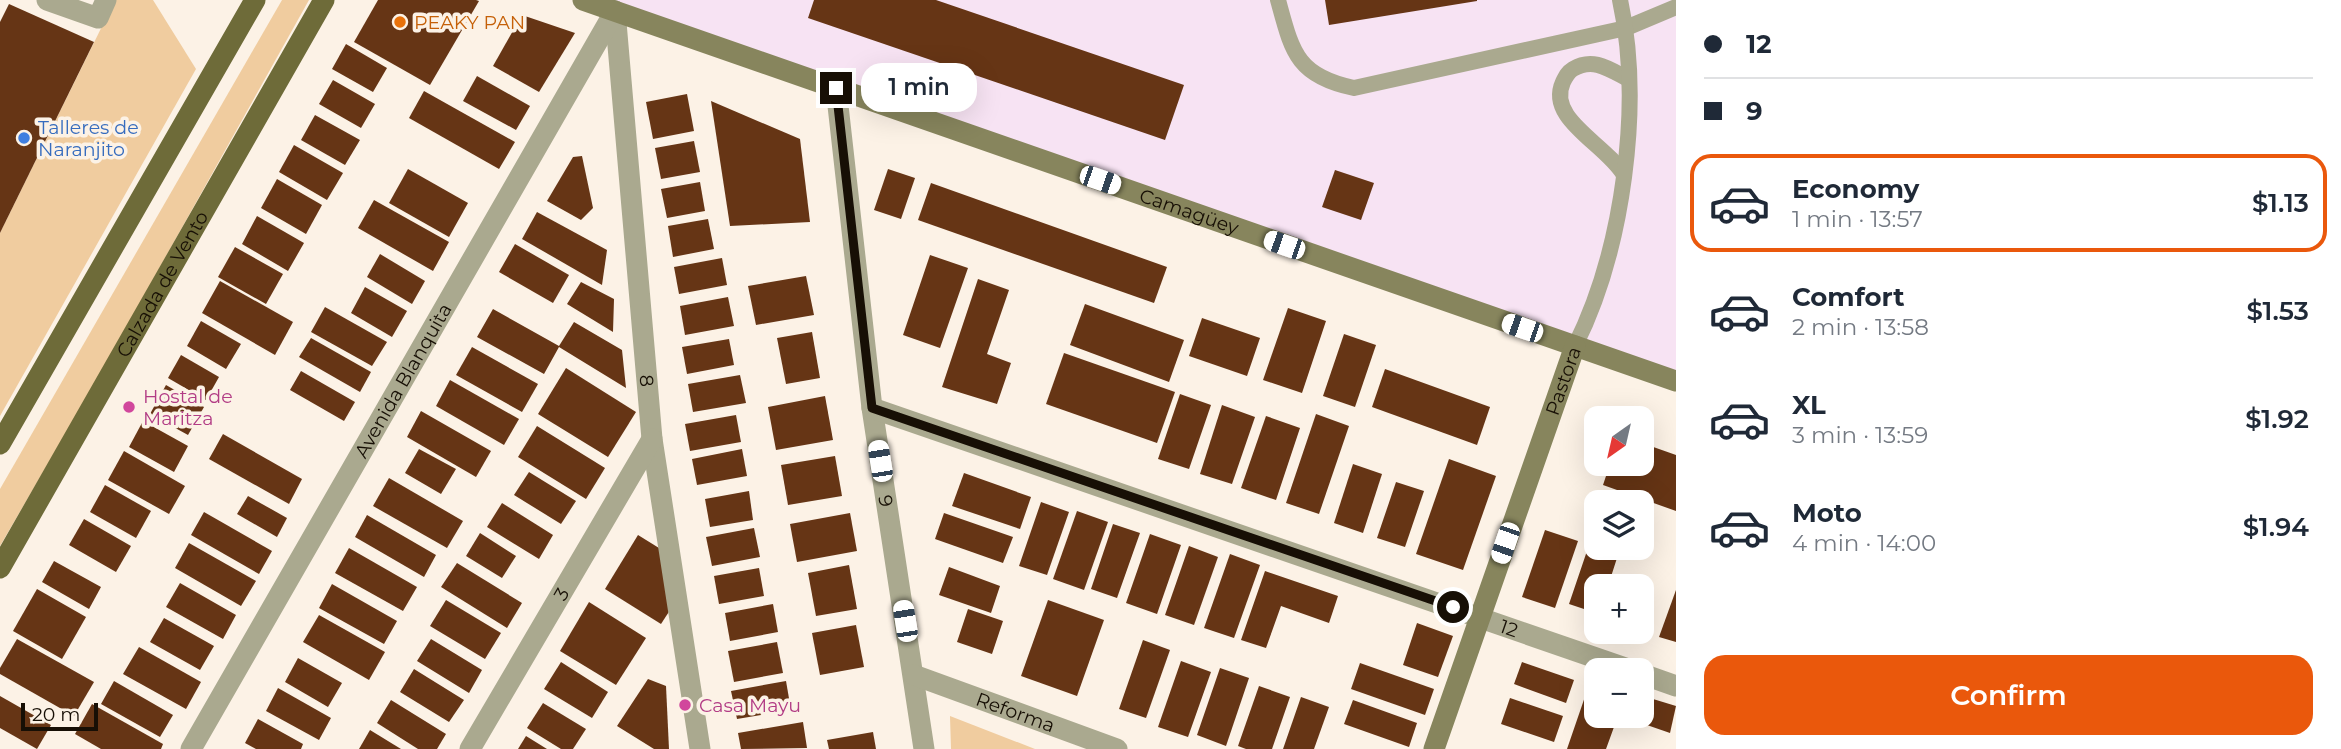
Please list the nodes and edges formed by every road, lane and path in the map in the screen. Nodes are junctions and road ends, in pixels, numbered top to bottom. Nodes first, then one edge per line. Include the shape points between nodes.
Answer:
1 (47, 0) edge
2 (255, 0) edge
3 (324, 0) edge
4 (583, 0) edge
5 (1278, 0) edge
6 (1620, 0) edge
7 (618, 6) edge
8 (1676, 7) edge
9 (102, 9) edge
10 (1626, 28) junction
11 (1628, 79) junction
12 (836, 88) junction
13 (1624, 175) junction
14 (1575, 346) junction
15 (1676, 382) edge
16 (872, 408) junction
17 (652, 439) junction
18 (0, 444) edge
19 (0, 568) edge
20 (1479, 617) junction
21 (1597, 658) edge
22 (914, 675) junction
23 (1654, 678) edge
24 (1676, 686) edge
25 (191, 749) edge
26 (470, 749) edge
27 (700, 749) edge
28 (924, 749) edge
29 (1116, 749) edge
30 (1434, 749) edge

1 - 9 street
2 - 18 main road
3 - 19 main road, Calzada de Vento
4 - 7 main road, Camagüey
5 - 10 lane via 1293,52 1324,82 1354,88
6 - 10 lane, Pastora
7 - 12 main road, Camagüey
7 - 17 street, 8
7 - 25 street, Avenida Blanquita
8 - 10 lane
10 - 11 lane, Pastora
11 - 13 lane, Pastora
11 - 13 lane via 1597,63 1581,65 1569,71 1559,93 1560,107 1569,120 1615,160
12 - 14 main road, Camagüey
12 - 16 street, 9
13 - 14 lane, Pastora via 1602,282
14 - 15 main road, Camagüey
14 - 20 main road, Pastora
16 - 20 street, 12
16 - 22 street, 9
17 - 26 street, 3
17 - 27 street, 8
20 - 21 street, 12
20 - 30 main road, Pastora
22 - 28 street, 9
22 - 29 street, Reforma
23 - 24 street

